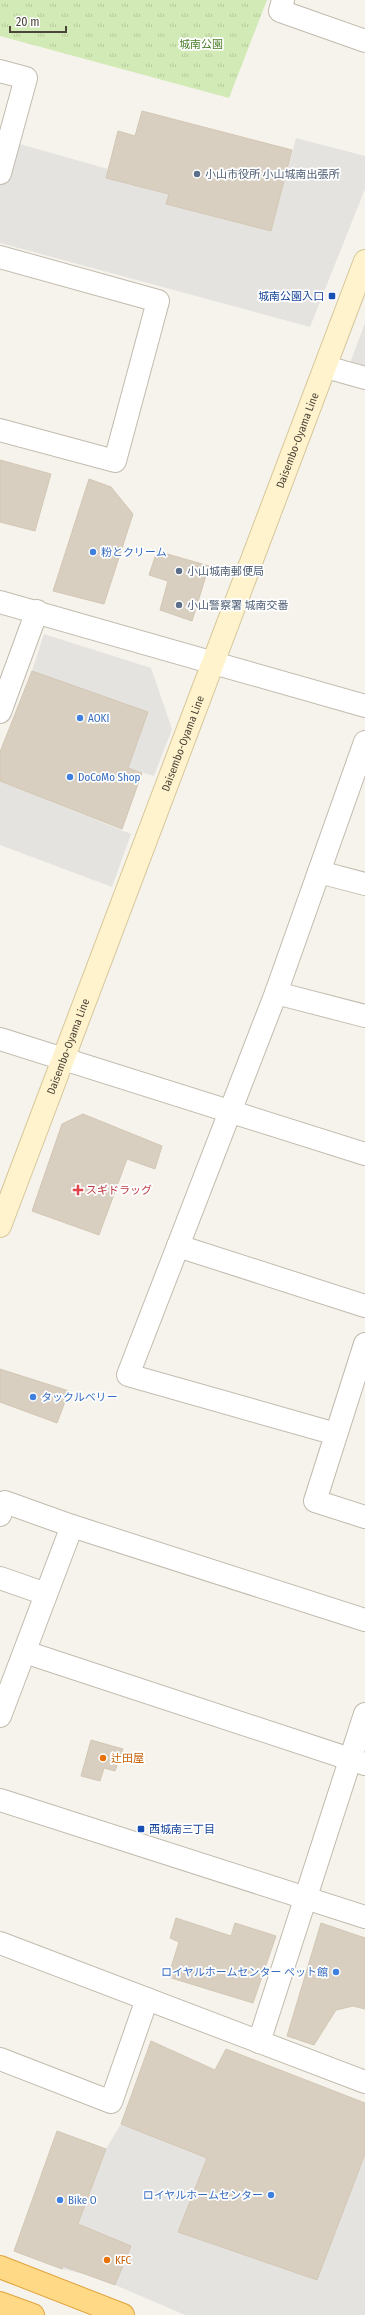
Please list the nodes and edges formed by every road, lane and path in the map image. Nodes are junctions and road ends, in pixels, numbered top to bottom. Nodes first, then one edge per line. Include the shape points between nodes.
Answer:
1 (284, 0) edge
2 (365, 41) edge
3 (0, 72) edge
4 (0, 173) edge
5 (0, 257) edge
6 (365, 261) edge
7 (326, 367) junction
8 (365, 378) edge
9 (0, 430) edge
10 (0, 602) edge
11 (37, 611) junction
12 (214, 663) junction
13 (365, 706) edge
14 (0, 712) edge
15 (365, 742) edge
16 (319, 872) junction
17 (365, 884) edge
18 (276, 992) junction
19 (365, 1016) edge
20 (0, 1039) edge
21 (63, 1058) junction
22 (230, 1113) junction
23 (365, 1154) edge
24 (0, 1226) edge
25 (178, 1246) junction
26 (365, 1306) edge
27 (365, 1344) edge
28 (336, 1434) junction
29 (0, 1514) edge
30 (365, 1517) edge
31 (72, 1526) junction
32 (0, 1578) edge
33 (46, 1594) junction
34 (365, 1620) edge
35 (25, 1652) junction
36 (1, 1708) edge
37 (365, 1714) edge
38 (358, 1761) edge
39 (0, 1800) edge
40 (307, 1898) junction
41 (365, 1917) edge
42 (0, 1943) edge
43 (147, 1999) junction
44 (259, 2042) junction
45 (0, 2059) edge
46 (365, 2082) edge
47 (0, 2267) edge
48 (0, 2303) edge
49 (33, 2315) edge
50 (123, 2315) edge

1 - 2 street via 280,11
3 - 4 street via 26,78
5 - 9 street via 158,301 115,461
6 - 7 main road, Daisembo-Oyama Line
7 - 8 street
7 - 12 main road, Daisembo-Oyama Line
10 - 11 street
11 - 12 street
11 - 14 street
12 - 13 street
12 - 21 main road, Daisembo-Oyama Line
15 - 16 street
16 - 17 street
16 - 18 street
18 - 19 street
18 - 22 street
20 - 21 street
21 - 22 street
21 - 24 main road, Daisembo-Oyama Line
22 - 23 street
22 - 25 street
25 - 26 street
25 - 28 street via 128,1376
27 - 28 street
28 - 30 street via 315,1501
29 - 31 street via 5,1502
31 - 33 street
31 - 34 street
32 - 33 street
33 - 35 street
35 - 36 street
35 - 38 street
37 - 38 street
38 - 40 street
39 - 40 street
40 - 41 street
40 - 44 street
42 - 43 street
43 - 44 street
43 - 45 street via 111,2102
44 - 46 street
47 - 50 highway
48 - 49 highway

